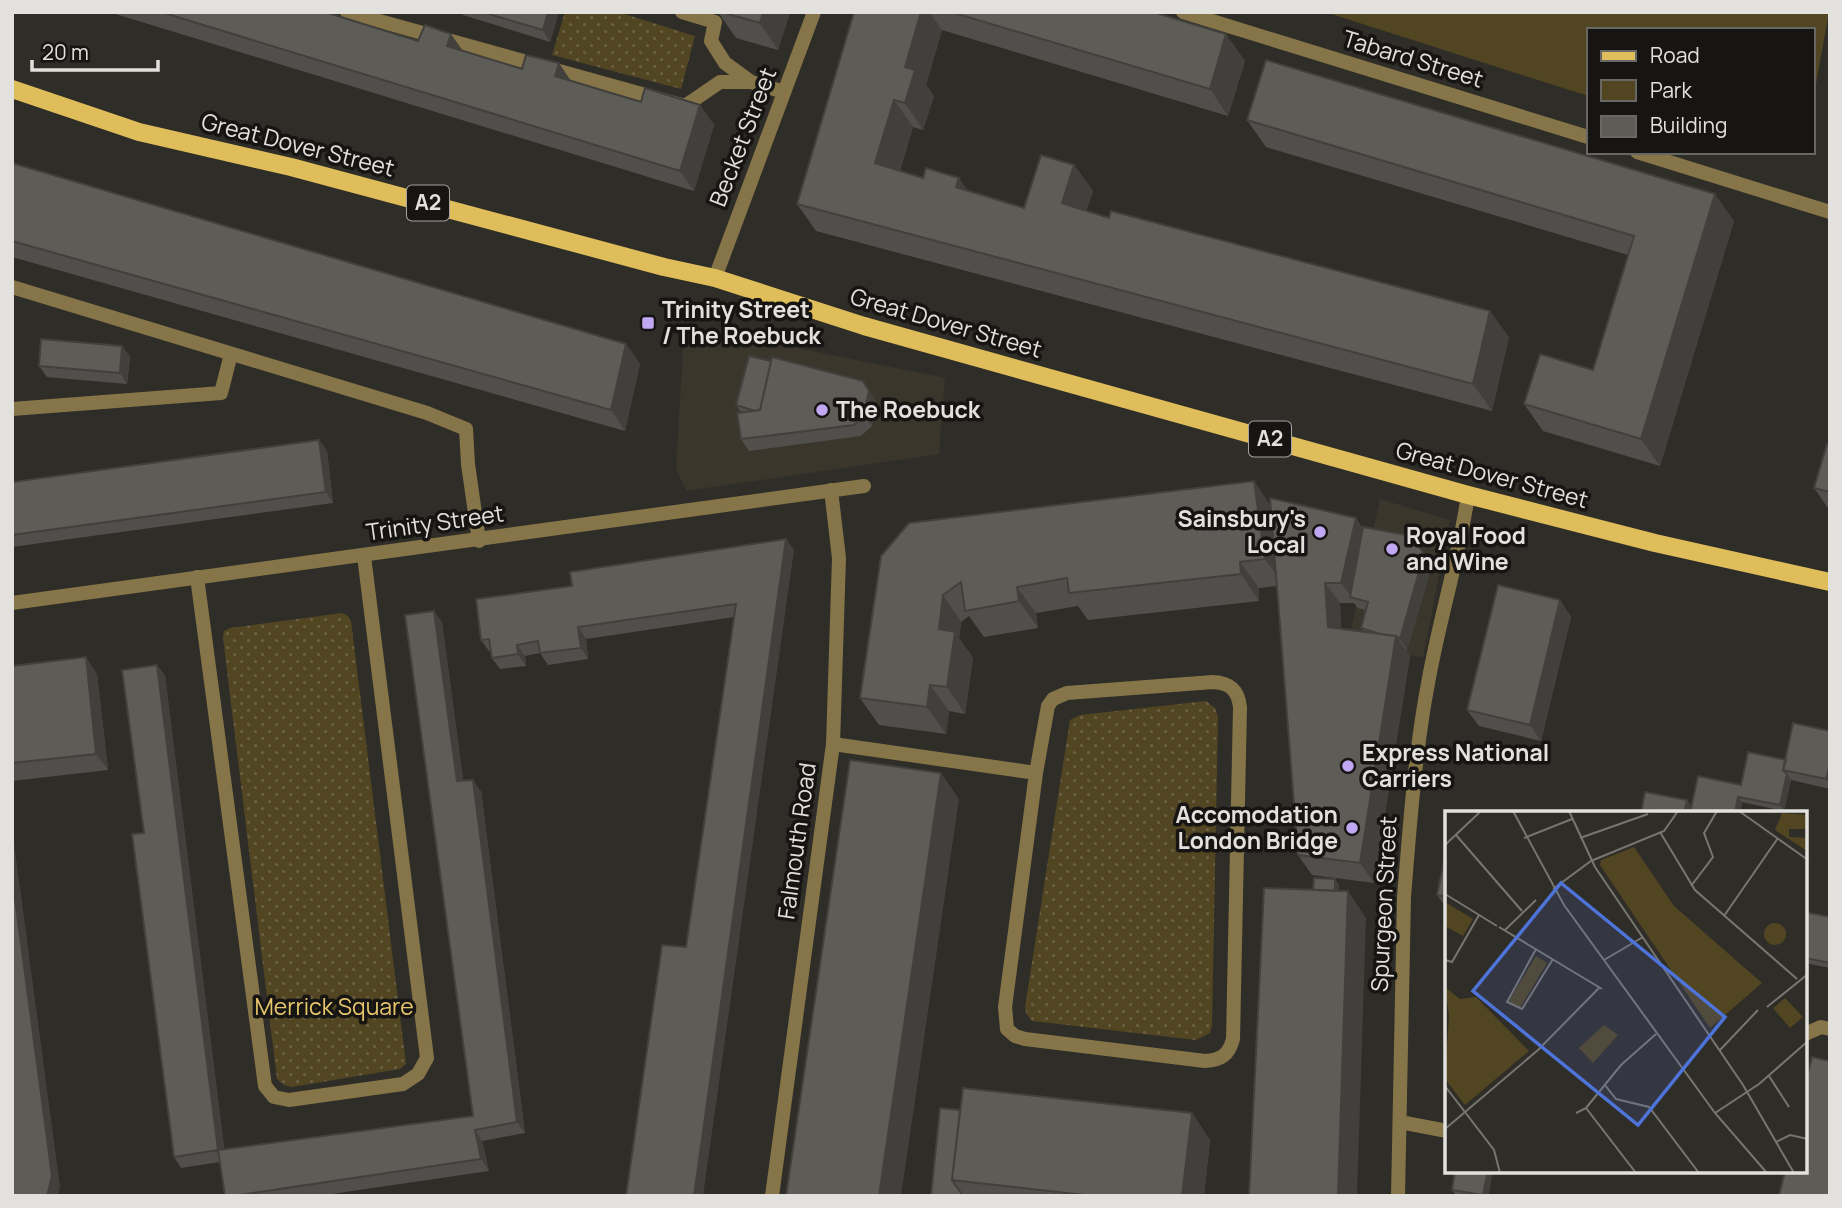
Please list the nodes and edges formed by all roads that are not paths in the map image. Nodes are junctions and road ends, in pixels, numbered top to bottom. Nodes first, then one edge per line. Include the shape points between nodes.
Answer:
1 (347, 12) edge
2 (682, 12) edge
3 (814, 12) edge
4 (1183, 12) edge
5 (751, 82) junction
6 (12, 89) edge
7 (784, 92) junction
8 (1587, 137) edge
9 (1643, 154) edge
10 (1830, 212) edge
11 (715, 278) junction
12 (12, 287) edge
13 (231, 354) junction
14 (12, 409) edge
15 (864, 486) dead end
16 (831, 490) junction
17 (1468, 495) junction
18 (478, 541) junction
19 (364, 556) junction
20 (197, 577) junction
21 (1830, 582) edge
22 (12, 603) edge
23 (833, 744) junction
24 (1036, 773) junction
25 (1830, 1029) edge
26 (1807, 1033) edge
27 (1400, 1122) junction
28 (1445, 1132) edge
29 (772, 1196) edge
30 (1398, 1196) edge

1 - 5 street via 685,106 720,82
2 - 5 street via 715,22 711,41 725,63
3 - 7 street, Becket Street
4 - 8 street, Tabard Street
5 - 7 street
6 - 11 main road, Great Dover Street / A2 via 139,132
7 - 11 street, Becket Street
9 - 10 street
11 - 17 main road, Great Dover Street / A2 via 864,326
12 - 13 street
13 - 14 street via 221,393
13 - 18 street via 466,429
15 - 16 street, Trinity Street
16 - 18 street, Trinity Street
16 - 23 street, Falmouth Road via 839,558
17 - 21 main road, Great Dover Street / A2
17 - 27 street, Spurgeon Street via 1428,680 1412,806 1404,897
18 - 19 street, Trinity Street
19 - 20 street, Trinity Street
19 - 20 street via 427,1058 418,1074 403,1084 289,1100 274,1097 265,1086
20 - 22 street, Trinity Street
23 - 24 street
23 - 29 street, Falmouth Road
24 - 24 street via 1045,714 1059,695 1213,682 1233,687 1240,707 1233,1039 1224,1057 1205,1061 1025,1039 1007,1029 1005,1007
25 - 26 street via 1821,1027
27 - 28 street
27 - 30 street, Spurgeon Street

